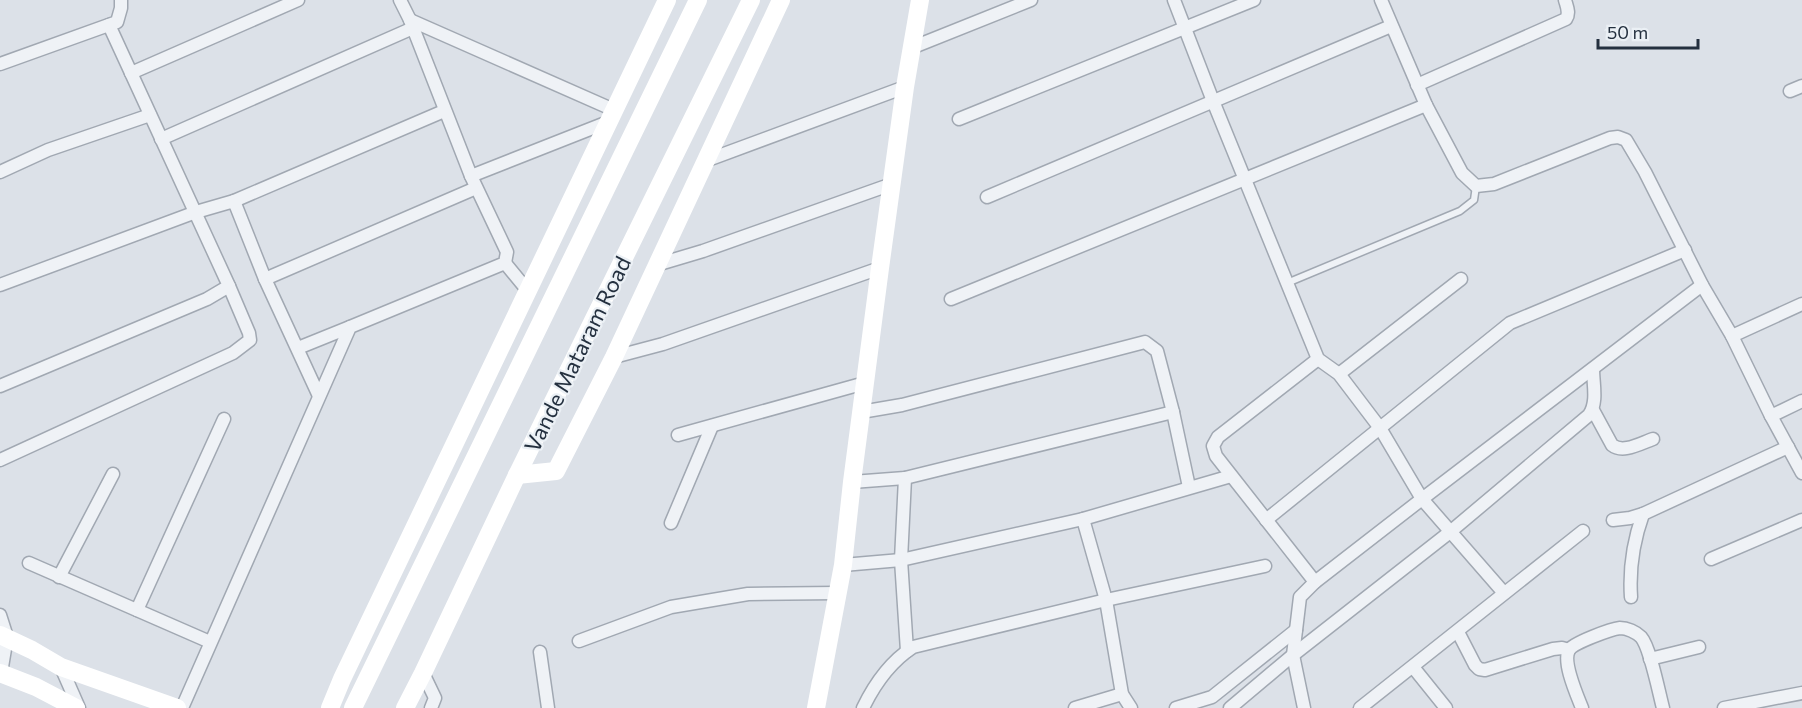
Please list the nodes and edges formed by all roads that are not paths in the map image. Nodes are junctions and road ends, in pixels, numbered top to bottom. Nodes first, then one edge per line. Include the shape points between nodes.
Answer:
1 (121, 0) edge
2 (298, 0) edge
3 (400, 0) edge
4 (667, 0) edge
5 (698, 0) edge
6 (751, 0) edge
7 (782, 0) edge
8 (920, 0) edge
9 (1031, 0) edge
10 (1174, 0) edge
11 (1254, 0) edge
12 (1381, 0) edge
13 (1565, 0) edge
14 (412, 24) junction
15 (109, 25) junction
16 (1391, 26) junction
17 (1184, 28) junction
18 (911, 48) junction
19 (0, 64) edge
20 (131, 73) junction
21 (1417, 85) junction
22 (1802, 86) edge
23 (905, 87) junction
24 (1790, 91) dead end
25 (1212, 102) junction
26 (1426, 105) junction
27 (444, 111) junction
28 (150, 115) junction
29 (611, 116) junction
30 (959, 119) dead end
31 (161, 139) junction
32 (705, 161) junction
33 (0, 172) edge
34 (471, 176) junction
35 (1245, 179) junction
36 (892, 184) junction
37 (1476, 186) junction
38 (476, 188) junction
39 (987, 197) dead end
40 (234, 201) junction
41 (196, 213) junction
42 (1685, 250) junction
43 (505, 263) junction
44 (656, 265) junction
45 (880, 268) junction
46 (265, 279) junction
47 (1461, 279) dead end
48 (1287, 284) junction
49 (0, 285) edge
50 (1702, 285) junction
51 (229, 286) junction
52 (528, 291) junction
53 (951, 299) dead end
54 (1802, 304) edge
55 (350, 327) junction
56 (1732, 336) junction
57 (298, 348) junction
58 (614, 357) junction
59 (1318, 359) junction
60 (1593, 369) junction
61 (1339, 374) junction
62 (865, 383) junction
63 (0, 386) edge
64 (319, 396) junction
65 (1802, 401) edge
66 (1593, 410) junction
67 (861, 412) junction
68 (1173, 412) junction
69 (1771, 416) junction
70 (224, 419) dead end
71 (712, 426) junction
72 (1380, 428) junction
73 (678, 435) dead end
74 (1653, 439) dead end
75 (1788, 447) junction
76 (0, 460) edge
77 (1802, 473) edge
78 (113, 474) dead end
79 (517, 475) junction
80 (1231, 476) junction
81 (905, 478) junction
82 (852, 482) junction
83 (1189, 487) junction
84 (1422, 500) junction
85 (1643, 514) junction
86 (1083, 519) junction
87 (1266, 520) junction
88 (1613, 520) dead end
89 (1802, 520) edge
90 (671, 523) dead end
91 (1583, 531) dead end
92 (1450, 532) junction
93 (901, 560) junction
94 (1712, 560) dead end
95 (29, 563) dead end
96 (843, 566) junction
97 (1265, 566) dead end
98 (59, 577) junction
99 (1315, 582) junction
100 (838, 593) junction
101 (1504, 593) junction
102 (1631, 597) dead end
103 (1106, 600) junction
104 (137, 610) junction
105 (0, 615) edge
106 (1296, 630) junction
107 (1458, 632) junction
108 (3, 636) edge
109 (579, 641) dead end
110 (210, 642) junction
111 (1699, 647) dead end
112 (1569, 650) junction
113 (907, 651) junction
114 (540, 652) dead end
115 (1293, 655) junction
116 (1650, 659) junction
117 (61, 667) junction
118 (1413, 667) junction
119 (1, 673) edge
120 (423, 673) junction
121 (1802, 693) edge
122 (1122, 694) junction
123 (1212, 696) junction
124 (332, 702) edge
125 (353, 707) edge
126 (78, 708) edge
127 (180, 708) edge
128 (405, 708) edge
129 (431, 708) edge
130 (548, 708) edge
131 (816, 708) edge
132 (863, 708) edge
133 (1075, 708) edge
134 (1131, 708) edge
135 (1176, 708) edge
136 (1200, 708) edge
137 (1230, 708) edge
138 (1304, 708) edge
139 (1360, 708) edge
140 (1446, 708) edge
141 (1582, 708) edge
142 (1663, 708) edge
143 (1724, 708) edge

1 - 15 street via 117,22
2 - 20 street
3 - 14 street
4 - 29 street
5 - 125 street, Vande Mataram Road
6 - 79 street, Vande Mataram Road
7 - 32 street
8 - 18 street
9 - 18 street
10 - 17 street
11 - 17 street
12 - 16 street
13 - 21 street via 1566,20
14 - 27 street
14 - 29 street
14 - 31 street
15 - 19 street
15 - 20 street
16 - 21 street
16 - 25 street
17 - 25 street
17 - 30 street
18 - 23 street
20 - 28 street
21 - 26 street
22 - 24 street
23 - 32 street
23 - 36 street
25 - 35 street
25 - 39 street
26 - 35 street
26 - 37 street via 1462,173
27 - 34 street
27 - 40 street
28 - 31 street
28 - 33 street via 48,150
29 - 34 street
29 - 52 street
31 - 41 street
32 - 44 street
34 - 38 street
35 - 48 street
35 - 53 street
36 - 44 street
36 - 45 street
37 - 42 street via 1494,184 1618,137 1626,140 1645,172
37 - 48 lane via 1474,200 1460,211
38 - 43 street via 507,252
38 - 46 street
40 - 41 street
40 - 46 street
41 - 49 street
41 - 51 street
42 - 50 street
42 - 72 street via 1510,323
43 - 52 street
43 - 55 street
44 - 58 street
45 - 58 street via 663,344
45 - 62 street
46 - 57 street
47 - 61 street
48 - 59 street
50 - 56 street
50 - 60 street
51 - 63 street
51 - 76 street via 249,333 247,343 233,353
52 - 124 street
54 - 56 street
55 - 57 street
55 - 64 street
56 - 69 street
57 - 64 street
58 - 79 street via 556,471
59 - 61 street
59 - 80 street via 1218,437 1213,446 1216,456
60 - 66 street
60 - 84 street
61 - 72 street
62 - 67 street
62 - 71 street
64 - 110 street
65 - 69 street
66 - 74 street via 1616,449
66 - 92 street
67 - 68 street via 902,405 1145,342 1157,351
67 - 82 street
68 - 81 street
68 - 83 street
69 - 75 street
70 - 104 street
71 - 73 street
71 - 90 street
72 - 84 street
72 - 87 street
75 - 77 street
75 - 85 street
78 - 98 street
79 - 120 street, Vande Mataram Road
80 - 83 street
80 - 87 street
81 - 82 street
81 - 93 street
82 - 96 street
83 - 86 street
84 - 92 street
84 - 99 street
85 - 88 street
85 - 102 street via 1631,559
86 - 93 street
86 - 103 street
87 - 99 street
89 - 94 street
91 - 101 street
92 - 101 street
92 - 115 street
93 - 96 street
93 - 113 street
95 - 98 street
96 - 100 street
97 - 103 street
98 - 104 street
99 - 106 street via 1300,597
100 - 109 street via 748,594 671,607
100 - 131 street
101 - 107 street
103 - 113 street
103 - 122 street
104 - 110 street
105 - 108 street
106 - 115 street
106 - 123 street
107 - 112 street via 1475,666 1485,670 1553,649
107 - 118 street
108 - 117 street
108 - 119 street
110 - 127 street
111 - 116 street
112 - 116 street via 1576,643 1619,628 1642,638
112 - 141 street via 1567,661
113 - 132 street via 881,676
114 - 130 street
115 - 137 street
115 - 138 street
116 - 142 street
117 - 126 street
117 - 127 street
118 - 139 street
118 - 140 street
119 - 126 street
120 - 128 street, Vande Mataram Road
120 - 129 street via 435,698
121 - 143 street
122 - 133 street
122 - 134 street
123 - 135 street
123 - 136 street
124 - 125 street

